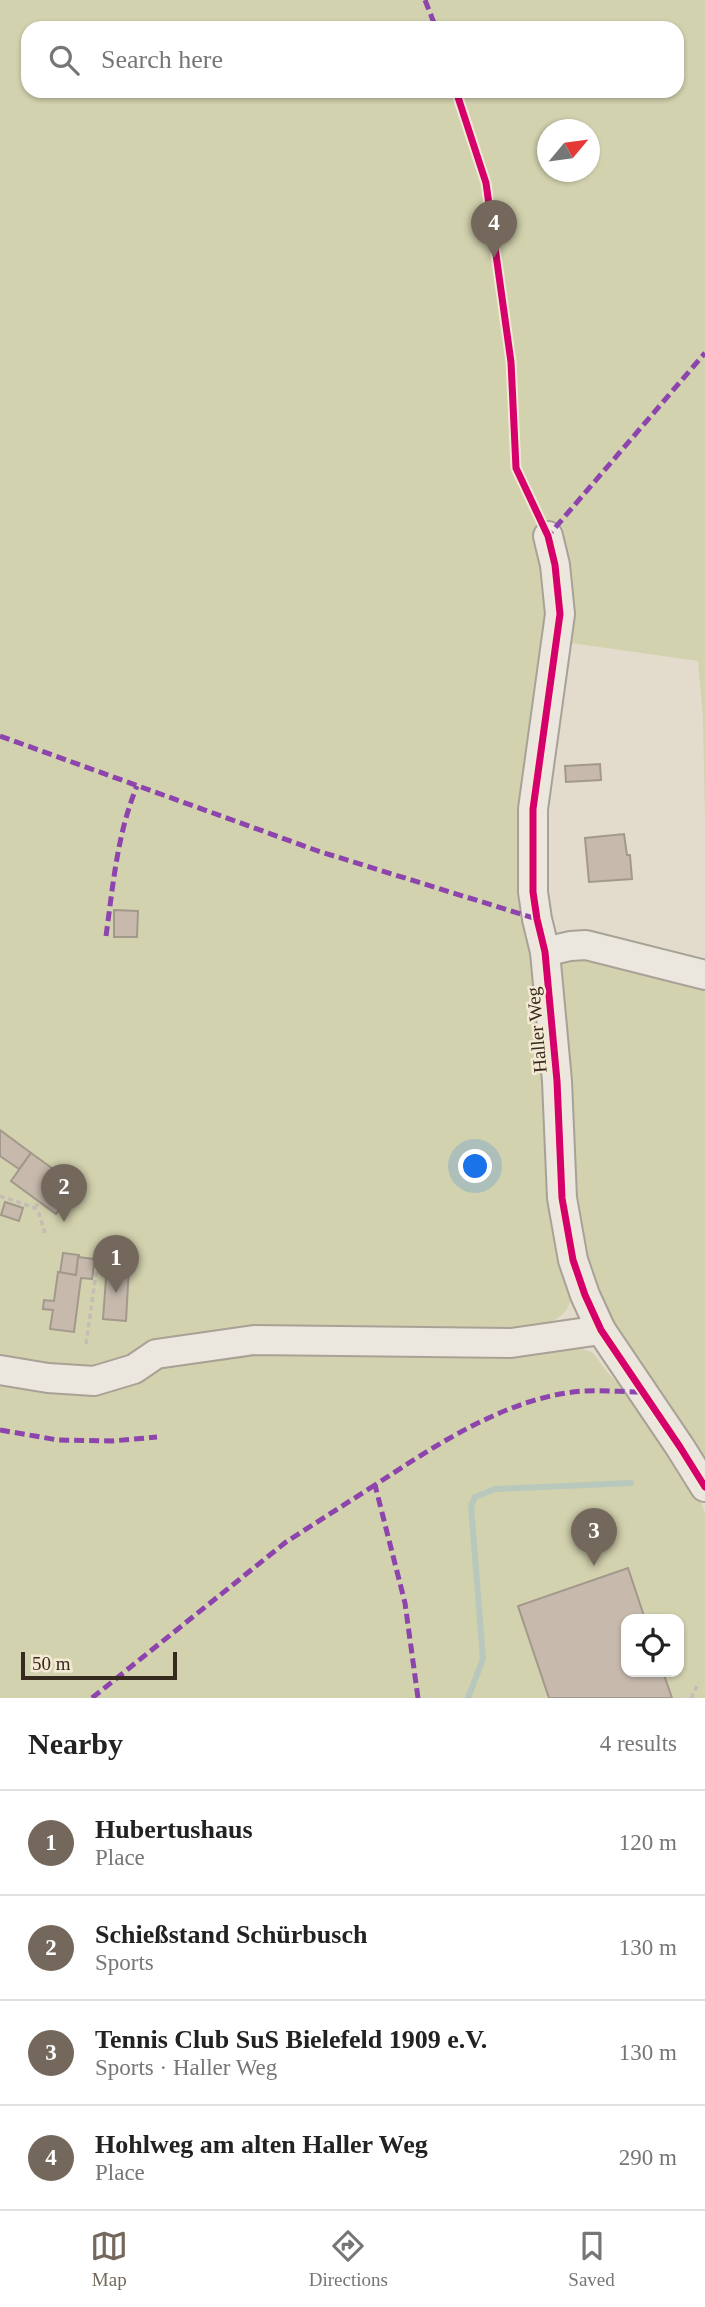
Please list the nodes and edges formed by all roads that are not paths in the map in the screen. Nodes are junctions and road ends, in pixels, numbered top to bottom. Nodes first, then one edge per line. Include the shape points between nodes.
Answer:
1 (548, 537) dead end
2 (545, 951) junction
3 (705, 975) edge
4 (601, 1330) junction
5 (0, 1370) edge
6 (705, 1487) edge

1 - 2 street, Haller Weg via 560,614 534,809 533,892
2 - 3 street via 586,945
2 - 4 street, Haller Weg via 562,1198 573,1260
4 - 5 street via 511,1343 254,1340 156,1354 134,1369 94,1381
4 - 6 street, Haller Weg

